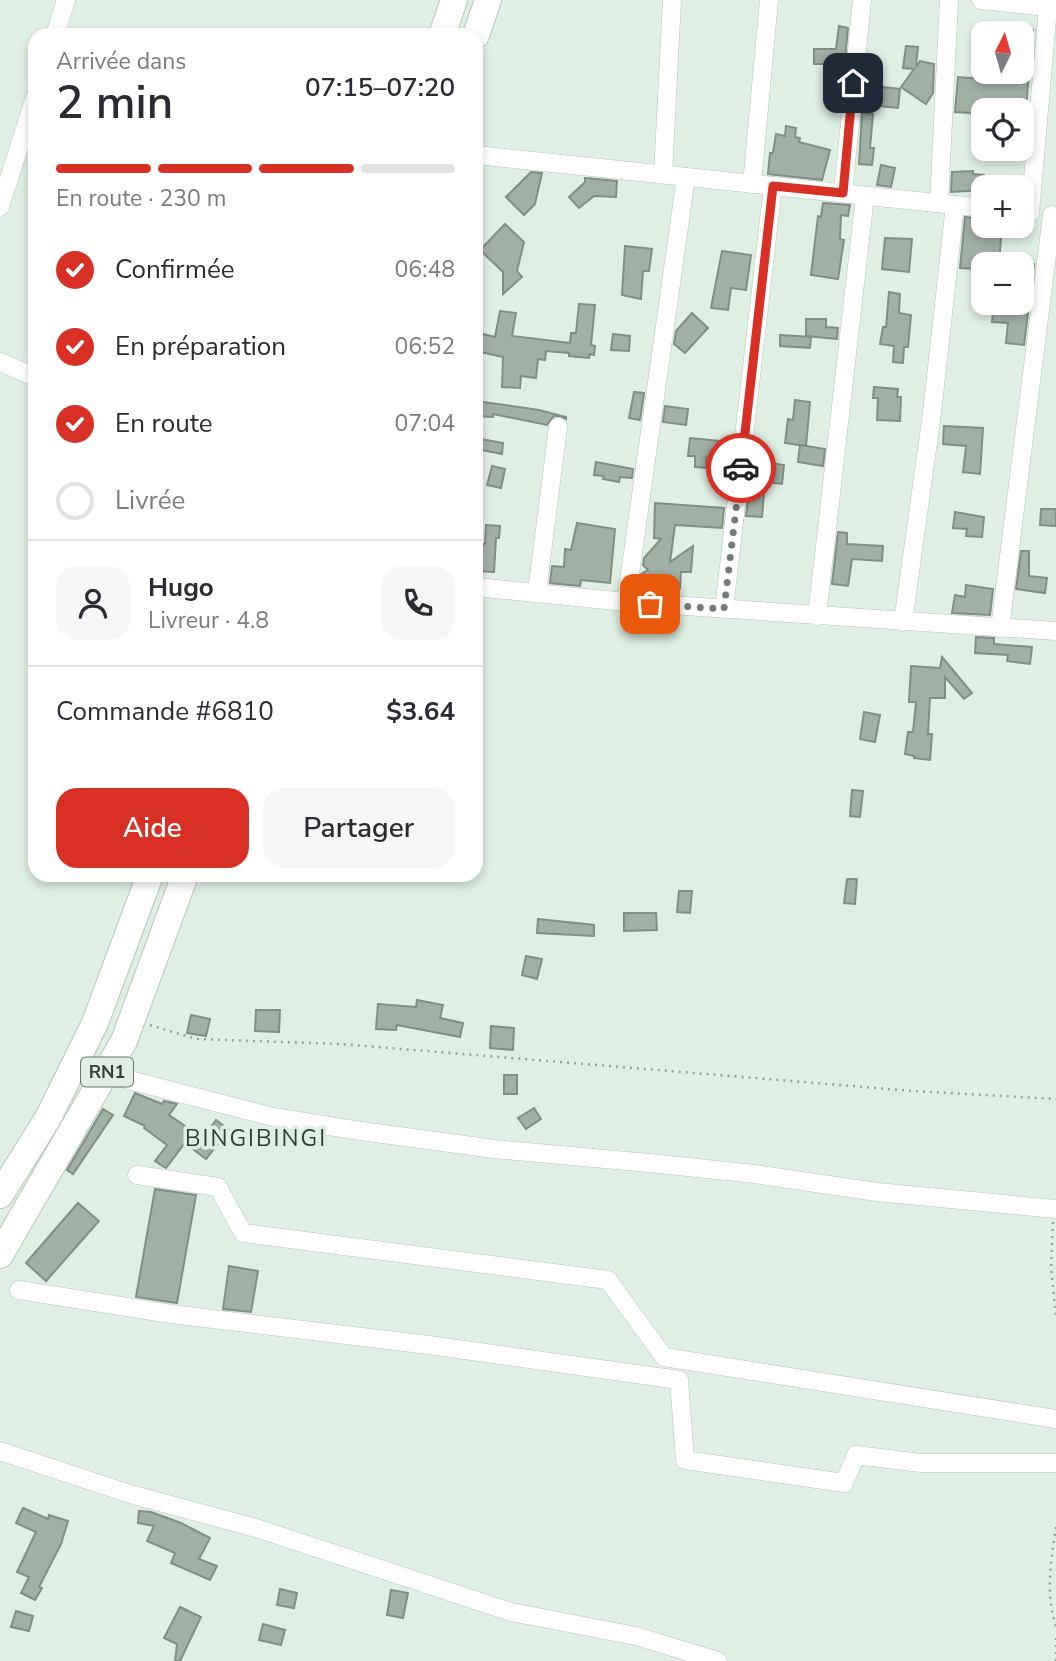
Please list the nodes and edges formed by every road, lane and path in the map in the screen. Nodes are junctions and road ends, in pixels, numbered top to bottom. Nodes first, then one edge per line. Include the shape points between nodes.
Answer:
1 (66, 0) edge
2 (454, 0) edge
3 (488, 0) edge
4 (672, 0) edge
5 (769, 0) edge
6 (862, 0) edge
7 (949, 0) edge
8 (981, 0) edge
9 (1023, 2) edge
10 (1052, 8) edge
11 (57, 28) edge
12 (444, 28) edge
13 (478, 28) edge
14 (28, 119) edge
15 (483, 156) edge
16 (663, 174) junction
17 (1031, 175) edge
18 (686, 177) junction
19 (752, 184) junction
20 (773, 186) junction
21 (843, 193) junction
22 (864, 196) junction
23 (947, 204) junction
24 (0, 207) edge
25 (971, 207) edge
26 (1034, 214) edge
27 (1054, 216) edge
28 (0, 362) edge
29 (28, 374) edge
30 (558, 427) dead end
31 (483, 588) edge
32 (537, 592) junction
33 (626, 602) junction
34 (724, 609) junction
35 (817, 615) junction
36 (903, 621) junction
37 (1000, 628) junction
38 (1056, 631) edge
39 (147, 882) edge
40 (182, 882) edge
41 (133, 1020) junction
42 (106, 1074) junction
43 (1056, 1099) edge
44 (136, 1175) dead end
45 (0, 1195) edge
46 (1055, 1209) edge
47 (0, 1255) edge
48 (19, 1290) dead end
49 (1056, 1316) edge
50 (1056, 1419) edge
51 (0, 1451) edge
52 (1056, 1463) edge
53 (1056, 1527) edge
54 (1056, 1626) edge
55 (1056, 1636) edge
56 (718, 1661) edge
57 (1056, 1661) edge

1 - 11 street
2 - 12 highway
3 - 13 highway
4 - 16 street
5 - 19 street
6 - 21 street
7 - 23 street
8 - 9 street
9 - 10 street
10 - 17 street
14 - 24 street
15 - 16 street
16 - 18 street
18 - 19 street
18 - 33 street
19 - 20 street
20 - 21 street
20 - 34 street
21 - 22 street
22 - 23 street
22 - 35 street
23 - 25 street
23 - 36 street via 932,413
26 - 27 street
27 - 37 street
28 - 29 street
30 - 32 street
31 - 32 street
32 - 33 street
33 - 34 street
34 - 35 street
35 - 36 street
36 - 37 street
37 - 38 street
39 - 45 highway, RN1 via 95,1023 48,1118
40 - 41 highway, RN1
41 - 42 highway, RN1
41 - 43 path via 196,1038 341,1044
42 - 46 street via 273,1117 379,1133
42 - 47 highway, RN1
44 - 50 street via 218,1186 243,1233 608,1280 664,1357
46 - 49 path via 1051,1267
48 - 52 street via 679,1380 685,1460 844,1483 856,1455 921,1463
51 - 56 street via 511,1612 636,1636
53 - 54 path via 1050,1608
55 - 57 path

